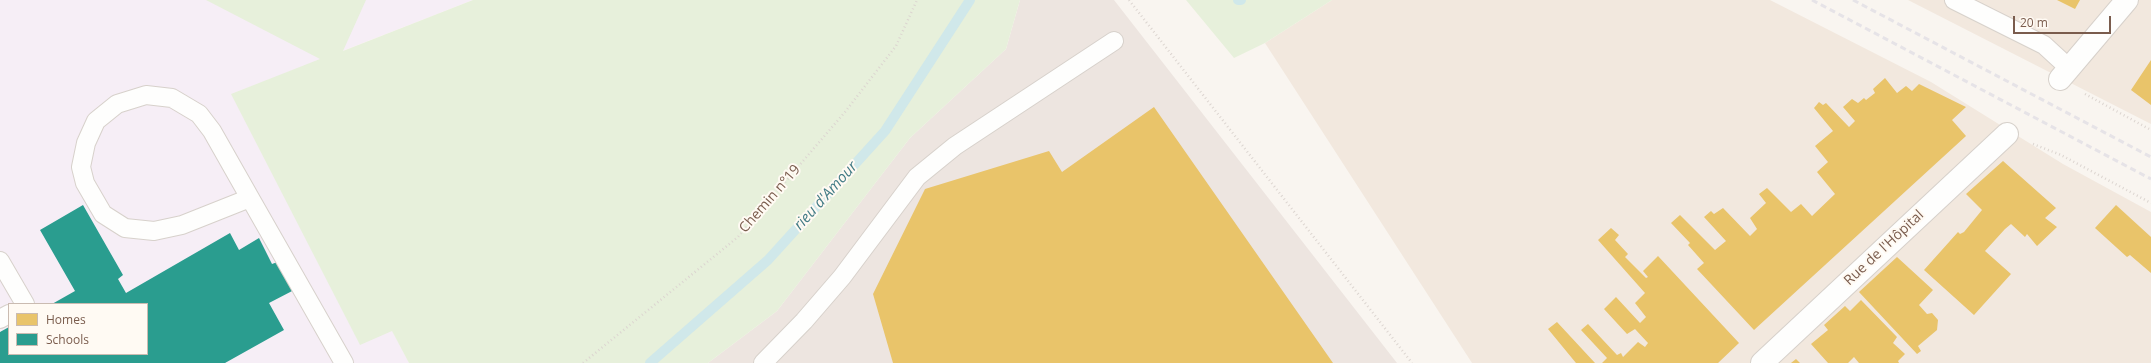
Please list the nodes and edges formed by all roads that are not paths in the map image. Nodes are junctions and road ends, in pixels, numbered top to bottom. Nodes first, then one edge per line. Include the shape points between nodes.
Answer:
1 (1954, 0) edge
2 (2127, 0) edge
3 (1114, 41) dead end
4 (2065, 74) joint
5 (2007, 134) road end
6 (250, 198) junction
7 (0, 261) edge
8 (24, 303) edge
9 (344, 363) edge
10 (763, 363) edge
11 (1762, 363) edge

1 - 4 lane via 2044,45
2 - 4 street
3 - 10 lane via 955,146 917,177 842,277
5 - 11 street, Rue de l'Hôpital
6 - 6 lane via 182,225 154,231 125,228 103,214 85,183 81,167 86,142 96,121 117,104 146,95 172,98 199,114 212,131
6 - 9 lane
7 - 8 lane

